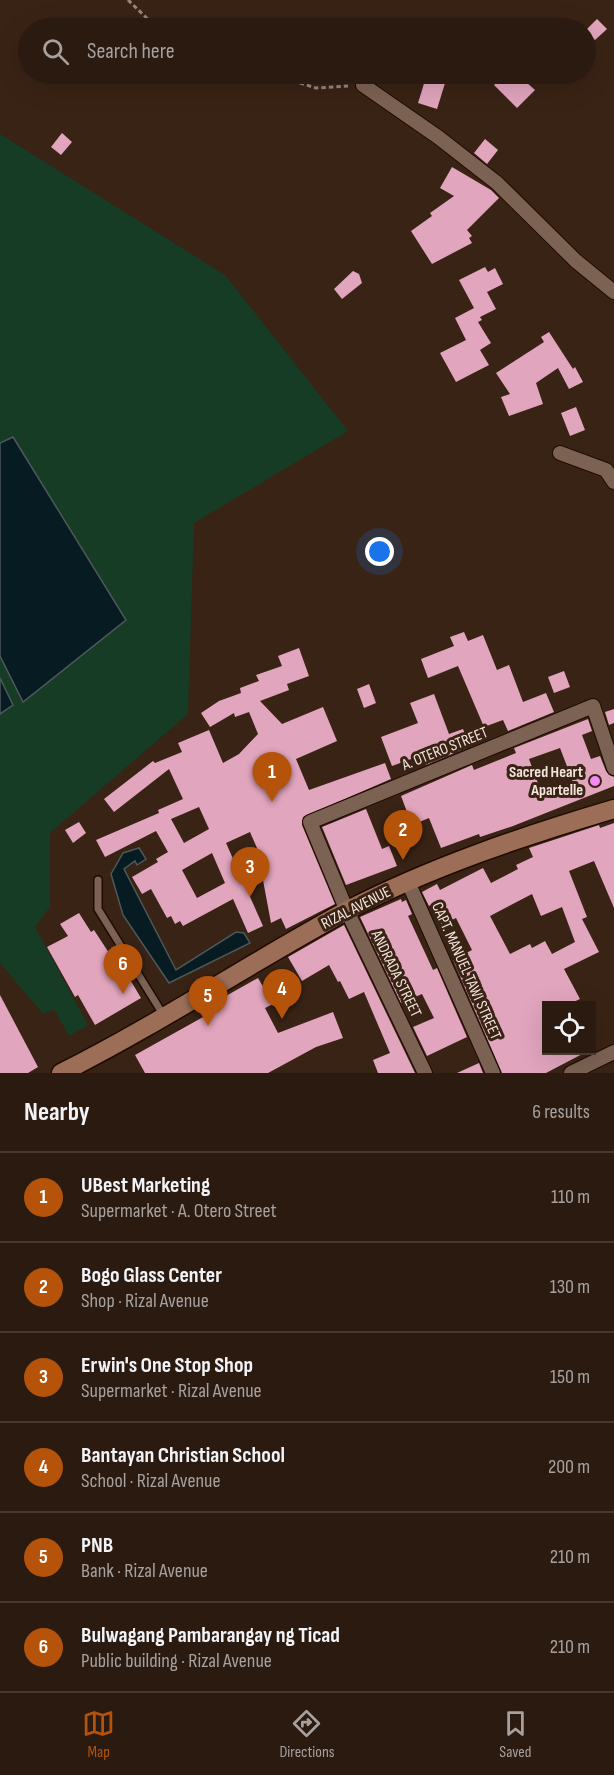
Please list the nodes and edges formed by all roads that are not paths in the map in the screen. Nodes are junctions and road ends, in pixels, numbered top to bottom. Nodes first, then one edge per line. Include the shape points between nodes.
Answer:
1 (363, 85) road end
2 (614, 292) edge
3 (560, 453) dead end
4 (614, 482) edge
5 (614, 768) edge
6 (614, 809) edge
7 (310, 822) joint
8 (98, 879) dead end
9 (408, 882) junction
10 (347, 911) junction
11 (164, 1016) junction
12 (614, 1052) edge
13 (66, 1070) edge
14 (425, 1073) edge
15 (493, 1073) edge
16 (571, 1073) edge

1 - 2 street via 497,183 576,261
3 - 4 street via 606,470
5 - 7 street, A. OTERO STREET via 593,706
6 - 9 main road, RIZAL AVENUE via 478,853
7 - 10 street, ANDRADA STREET
8 - 11 lane via 98,909
9 - 10 main road, RIZAL AVENUE
9 - 15 street, CAPT. MANUEL TAWI STREET
10 - 11 main road, RIZAL AVENUE
10 - 14 street, ANDRADA STREET
11 - 13 main road, RIZAL AVENUE
12 - 16 street

